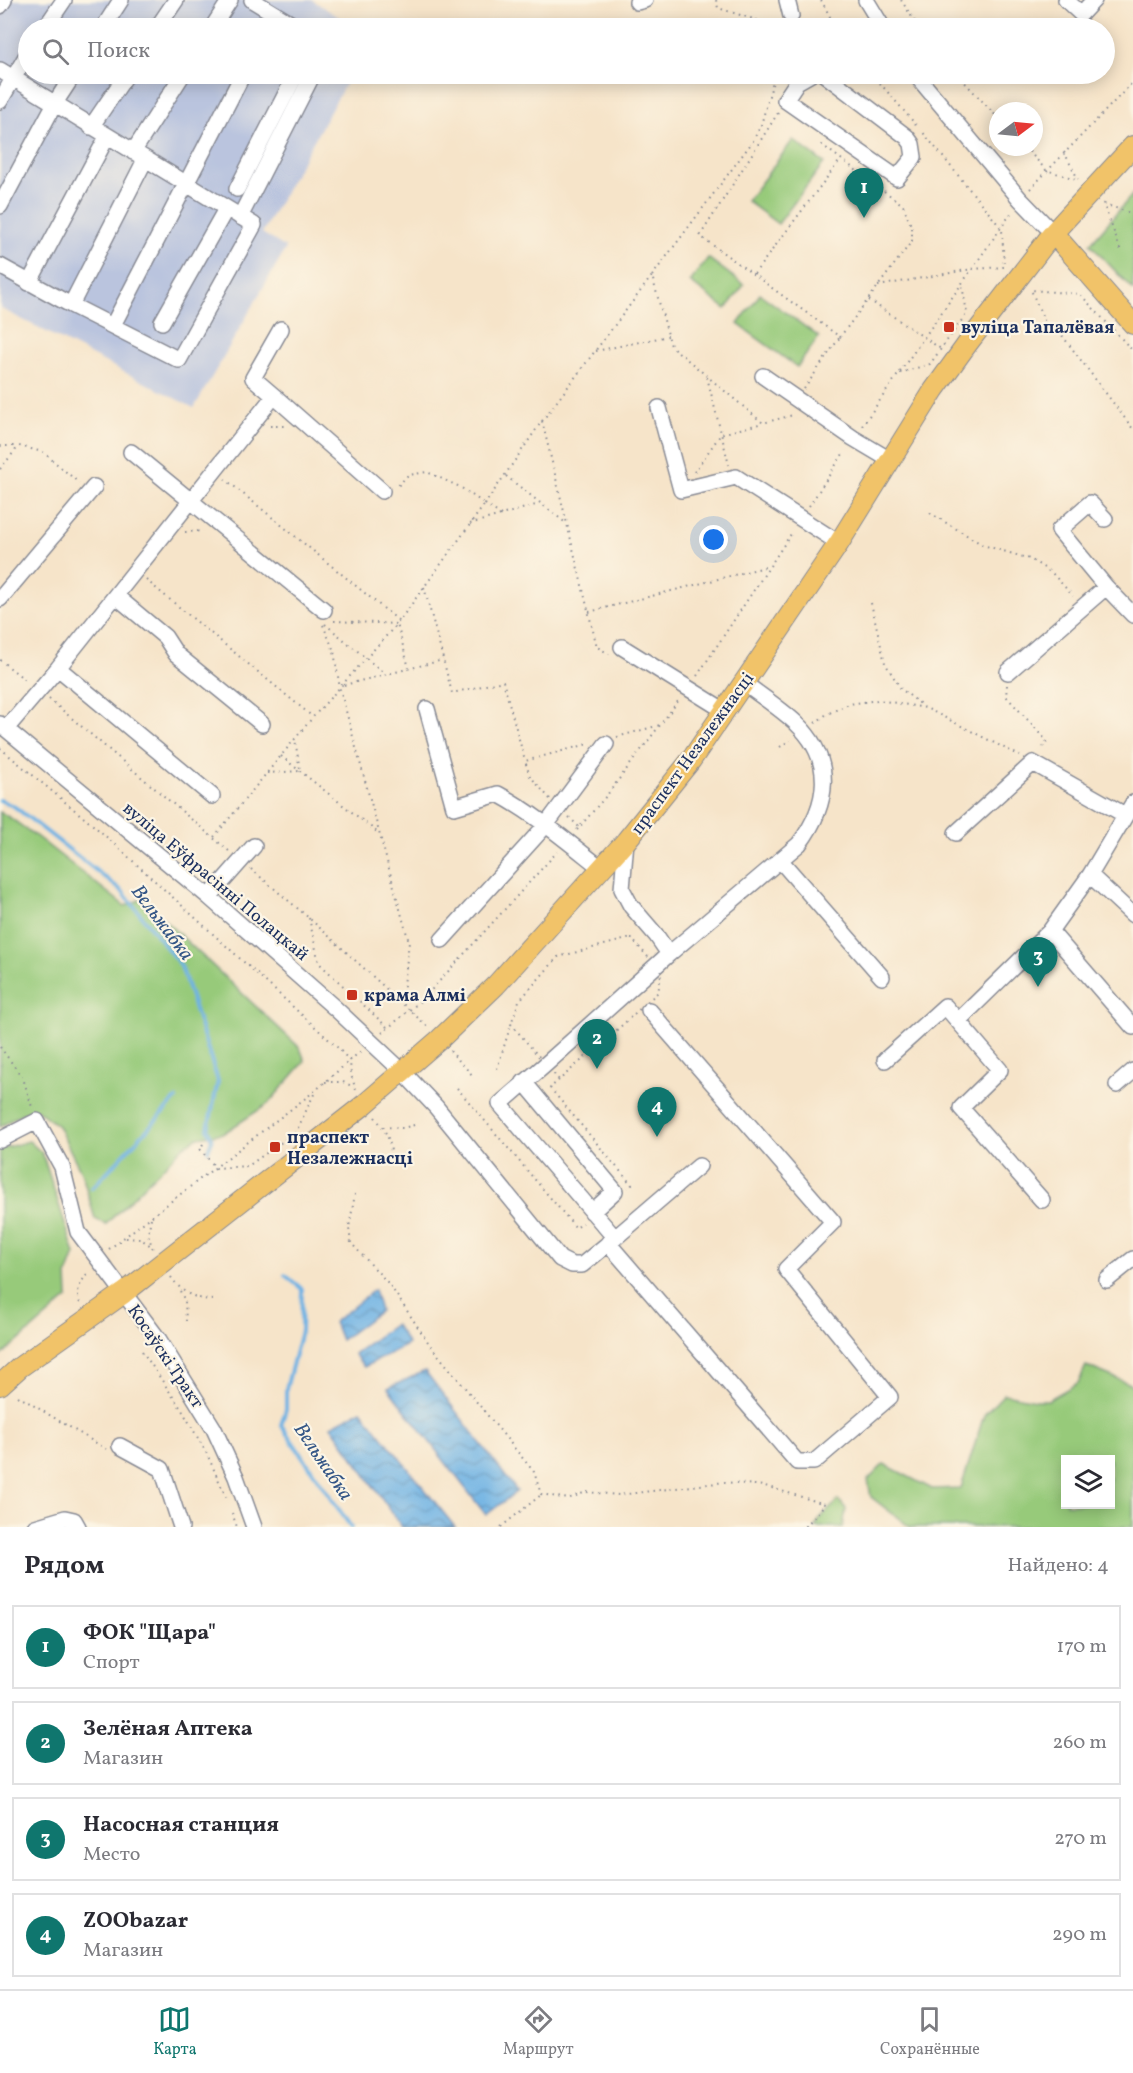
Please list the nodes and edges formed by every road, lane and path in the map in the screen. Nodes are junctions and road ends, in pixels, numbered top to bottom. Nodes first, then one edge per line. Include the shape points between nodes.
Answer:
1 (4, 0) edge
2 (64, 0) edge
3 (121, 0) edge
4 (176, 0) edge
5 (230, 0) edge
6 (252, 0) edge
7 (716, 0) edge
8 (787, 0) edge
9 (821, 0) edge
10 (866, 0) edge
11 (901, 0) edge
12 (1066, 0) edge
13 (1094, 0) edge
14 (0, 6) edge
15 (274, 14) junction
16 (52, 18) edge
17 (109, 18) edge
18 (163, 18) edge
19 (218, 18) edge
20 (272, 18) edge
21 (281, 18) edge
22 (745, 18) edge
23 (788, 18) edge
24 (831, 18) edge
25 (877, 18) edge
26 (913, 18) edge
27 (18, 63) edge
28 (6, 74) edge
29 (1133, 82) edge
30 (23, 84) edge
31 (67, 84) edge
32 (119, 84) edge
33 (178, 84) edge
34 (238, 84) edge
35 (291, 84) edge
36 (307, 84) edge
37 (773, 84) edge
38 (796, 84) edge
39 (837, 84) edge
40 (881, 84) edge
41 (923, 84) edge
42 (966, 84) edge
43 (785, 100) junction
44 (0, 101) edge
45 (55, 103) junction
46 (989, 108) edge
47 (91, 127) junction
48 (107, 137) junction
49 (814, 139) dead end
50 (1133, 146) edge
51 (1065, 152) junction
52 (139, 156) junction
53 (841, 159) junction
54 (1078, 179) dead end
55 (186, 185) junction
56 (237, 189) dead end
57 (1020, 199) junction
58 (1104, 204) dead end
59 (0, 206) edge
60 (233, 213) junction
61 (1133, 214) edge
62 (1002, 229) junction
63 (1053, 234) junction
64 (0, 266) edge
65 (972, 269) junction
66 (753, 274) junction
67 (652, 276) junction
68 (29, 282) junction
69 (962, 285) junction
70 (878, 286) junction
71 (868, 300) junction
72 (71, 305) junction
73 (162, 322) dead end
74 (1133, 324) edge
75 (113, 325) junction
76 (1055, 326) dead end
77 (281, 329) dead end
78 (1049, 332) dead end
79 (668, 336) junction
80 (840, 337) junction
81 (925, 338) junction
82 (941, 349) junction
83 (596, 351) junction
84 (1133, 351) edge
85 (900, 373) junction
86 (706, 375) junction
87 (763, 376) dead end
88 (803, 391) dead end
89 (274, 396) junction
90 (659, 408) dead end
91 (793, 414) dead end
92 (542, 422) junction
93 (763, 423) junction
94 (260, 426) dead end
95 (294, 426) dead end
96 (1133, 429) edge
97 (721, 434) junction
98 (854, 438) junction
99 (0, 446) edge
100 (19, 446) junction
101 (131, 452) dead end
102 (890, 460) junction
103 (0, 469) edge
104 (221, 476) dead end
105 (506, 476) junction
106 (733, 478) junction
107 (92, 489) joint
108 (681, 490) junction
109 (387, 492) joint
110 (191, 502) junction
111 (485, 504) junction
112 (540, 504) junction
113 (930, 513) dead end
114 (501, 515) junction
115 (801, 518) junction
116 (1105, 519) dead end
117 (470, 524) junction
118 (568, 525) junction
119 (838, 543) junction
120 (771, 566) junction
121 (144, 578) dead end
122 (424, 586) junction
123 (1106, 586) junction
124 (116, 596) junction
125 (0, 599) edge
126 (871, 603) dead end
127 (1083, 607) junction
128 (324, 610) dead end
129 (589, 612) junction
130 (1133, 615) edge
131 (398, 622) junction
132 (619, 652) joint
133 (443, 660) junction
134 (58, 668) junction
135 (409, 668) junction
136 (1008, 672) joint
137 (744, 683) junction
138 (344, 685) junction
139 (688, 688) junction
140 (340, 689) junction
141 (926, 708) junction
142 (427, 710) dead end
143 (725, 711) junction
144 (313, 717) junction
145 (262, 723) dead end
146 (3, 727) edge
147 (803, 731) junction
148 (295, 738) junction
149 (606, 744) dead end
150 (780, 747) dead end
151 (0, 748) edge
152 (281, 756) junction
153 (525, 761) dead end
154 (1034, 763) junction
155 (300, 771) junction
156 (267, 773) junction
157 (212, 796) dead end
158 (1129, 809) edge
159 (546, 825) junction
160 (379, 833) junction
161 (956, 833) dead end
162 (214, 837) dead end
163 (567, 841) junction
164 (626, 842) junction
165 (254, 846) dead end
166 (780, 860) junction
167 (601, 868) junction
168 (1090, 875) junction
169 (209, 897) junction
170 (1133, 915) edge
171 (309, 918) dead end
172 (1050, 931) junction
173 (442, 940) dead end
174 (669, 954) junction
175 (657, 967) junction
176 (882, 977) dead end
177 (402, 1002) dead end
178 (649, 1010) dead end
179 (959, 1020) junction
180 (511, 1024) junction
181 (1133, 1027) edge
182 (388, 1028) junction
183 (372, 1042) junction
184 (0, 1047) edge
185 (350, 1060) junction
186 (885, 1060) dead end
187 (545, 1065) junction
188 (497, 1069) dead end
189 (1133, 1071) edge
190 (403, 1072) junction
191 (325, 1082) junction
192 (524, 1082) junction
193 (1117, 1086) dead end
194 (316, 1090) junction
195 (360, 1095) junction
196 (37, 1121) junction
197 (418, 1124) dead end
198 (383, 1127) junction
199 (0, 1140) edge
200 (203, 1144) dead end
201 (391, 1166) dead end
202 (699, 1166) dead end
203 (216, 1168) junction
204 (355, 1194) dead end
205 (1042, 1200) dead end
206 (592, 1212) junction
207 (151, 1218) junction
208 (125, 1238) junction
209 (611, 1240) junction
210 (151, 1246) junction
211 (154, 1251) dead end
212 (99, 1257) junction
213 (1133, 1259) edge
214 (171, 1277) dead end
215 (1107, 1280) dead end
216 (179, 1288) junction
217 (124, 1293) junction
218 (216, 1300) dead end
219 (89, 1318) junction
220 (186, 1320) dead end
221 (142, 1351) dead end
222 (0, 1385) edge
223 (18, 1396) dead end
224 (120, 1446) joint
225 (541, 1494) junction
226 (229, 1503) dead end
227 (232, 1511) dead end
228 (35, 1527) edge
229 (78, 1527) edge
230 (181, 1527) edge
231 (237, 1527) edge
232 (254, 1527) edge
233 (501, 1527) edge
234 (805, 1527) edge

1 - 14 street
2 - 16 street
3 - 17 street
4 - 18 street
5 - 19 street
6 - 15 street
7 - 22 path via 718,8
8 - 23 street
9 - 24 path
10 - 25 street
11 - 26 path
12 - 13 street via 1081,14
15 - 20 street
15 - 21 street
27 - 28 street
28 - 44 street
29 - 51 path
30 - 45 street
31 - 45 street
32 - 47 street
33 - 52 street
34 - 55 street
35 - 56 street
36 - 60 street
37 - 67 path via 753,141
38 - 43 street
39 - 43 street via 912,144 914,158 897,178
40 - 62 path
41 - 57 street
42 - 46 path
43 - 66 path via 700,236
45 - 47 street
45 - 59 street
47 - 48 street
48 - 52 street
48 - 68 street
49 - 53 path
50 - 63 main road, праспект Незалежнасці
51 - 54 path
51 - 57 path
52 - 55 street
52 - 72 street
53 - 66 path
53 - 70 path via 903,205 909,216 912,242
55 - 60 street
55 - 75 street
57 - 62 path
57 - 63 street
58 - 61 path
60 - 73 street
60 - 75 street via 254,225 179,360
62 - 65 path
62 - 65 path via 1004,267
63 - 74 main road
63 - 102 main road, праспект Незалежнасці via 961,352
64 - 68 street
65 - 69 path
65 - 70 path
66 - 80 path
67 - 79 path
67 - 83 path
68 - 72 street
69 - 81 path
69 - 82 path via 967,313
70 - 71 path
71 - 80 path
71 - 81 path
72 - 75 street
76 - 96 path
77 - 89 street via 253,378
78 - 84 path via 1031,290 1080,294
79 - 83 path
79 - 86 path via 671,346
80 - 88 path
81 - 82 path
81 - 85 path
82 - 85 path via 930,364
83 - 92 path
85 - 98 path
86 - 93 path
86 - 97 path
87 - 98 street
89 - 109 street
89 - 110 street
90 - 108 street
91 - 93 path
92 - 105 path
92 - 118 path
93 - 97 path
94 - 95 path
97 - 106 path
97 - 108 path
98 - 102 street
98 - 115 path
99 - 100 path
100 - 103 path
100 - 107 path via 43,452
101 - 110 street
102 - 119 main road, праспект Незалежнасці
104 - 131 path
105 - 111 path
105 - 112 path
106 - 108 street
106 - 115 street
107 - 125 street
109 - 111 path via 408,475 427,472
110 - 124 street
110 - 128 street
111 - 114 path
111 - 117 path
112 - 114 path
112 - 118 path
113 - 127 path via 983,545 1030,559 1052,573
114 - 117 path
115 - 119 street
115 - 120 path
116 - 123 street via 1090,503 1059,530
117 - 122 path
118 - 129 path
119 - 137 main road, праспект Незалежнасці
120 - 129 path
120 - 139 path
121 - 144 path
122 - 131 path
122 - 133 path
123 - 127 street
123 - 130 street
124 - 134 street
124 - 145 street via 165,637 176,654
126 - 141 path via 885,663 901,689
127 - 136 street
129 - 132 path via 597,647
131 - 135 path
131 - 138 path
131 - 140 path via 321,620 334,651
132 - 139 street
133 - 135 path
133 - 153 path via 452,693 503,681
134 - 146 street
134 - 157 street
135 - 138 path
136 - 154 path via 1006,696 1047,741
137 - 143 main road, праспект Незалежнасці
137 - 147 street
138 - 140 path
139 - 143 street
139 - 163 path
140 - 144 path
140 - 160 path
141 - 147 path via 878,700 849,704
141 - 154 path
142 - 159 street via 454,807 498,794
143 - 164 main road, праспект Незалежнасці
144 - 148 path
146 - 169 street, вуліца Еўфрасінні Полацкай
147 - 150 path
147 - 166 street via 822,767 824,792 811,829
148 - 152 path
148 - 155 path
149 - 159 street
151 - 185 path via 100,831
152 - 155 path
152 - 156 path
154 - 158 street
154 - 161 street
155 - 156 path
155 - 160 path
156 - 162 path
158 - 168 street
159 - 163 street
159 - 173 street
160 - 177 path via 409,942
163 - 167 street
163 - 182 path via 424,998
164 - 167 main road, праспект Незалежнасці
164 - 174 street via 622,889
165 - 169 street
166 - 174 street
166 - 176 street
167 - 190 main road, праспект Незалежнасці via 496,986
168 - 170 street
168 - 172 street
169 - 183 street, вуліца Еўфрасінні Полацкай
171 - 182 path via 319,963
172 - 179 street
172 - 181 street
174 - 175 street
175 - 180 path via 631,938 558,957 519,1001
175 - 187 street
175 - 187 path via 662,977 658,992 620,1028 559,1080
178 - 209 street via 833,1222 786,1269 890,1397 814,1462 797,1462
179 - 186 street via 945,1006
179 - 205 street via 999,1070 961,1108
180 - 187 path
180 - 188 path
182 - 183 path
183 - 185 path
183 - 190 street, вуліца Еўфрасінні Полацкай
184 - 196 path via 24,1078
185 - 191 path
185 - 195 path
187 - 192 street
189 - 193 street
190 - 195 main road, праспект Незалежнасці
190 - 209 street, вуліца Еўфрасінні Полацкай via 560,1259 582,1265
191 - 194 path
191 - 195 path via 343,1082
192 - 206 street via 615,1191
192 - 206 street via 500,1104
194 - 203 path
194 - 203 path via 296,1132 248,1166
195 - 198 path
195 - 217 main road, праспект Незалежнасці
196 - 199 street
196 - 212 street via 62,1167 78,1232
197 - 198 path
198 - 201 path via 392,1146
200 - 203 path via 200,1149
202 - 209 street
203 - 207 path
204 - 225 path via 349,1228 351,1243 388,1284 430,1345 534,1472
206 - 209 street
207 - 208 path
207 - 210 path
208 - 210 path via 141,1239
208 - 212 path
210 - 211 path
212 - 217 street
212 - 219 path via 79,1285 78,1299
213 - 215 street
214 - 216 path
216 - 218 path via 192,1297
216 - 220 path via 185,1301
217 - 219 main road, Косаўскі Тракт
217 - 232 street, Косаўскі Тракт via 159,1340 214,1429
219 - 222 main road, Косаўскі Тракт
221 - 226 path via 182,1410
223 - 224 path via 113,1454
224 - 230 street via 162,1468
225 - 233 path
225 - 234 path via 568,1499 586,1492 619,1495 725,1482 765,1486 825,1504
227 - 231 path
228 - 229 street via 65,1518 74,1520

